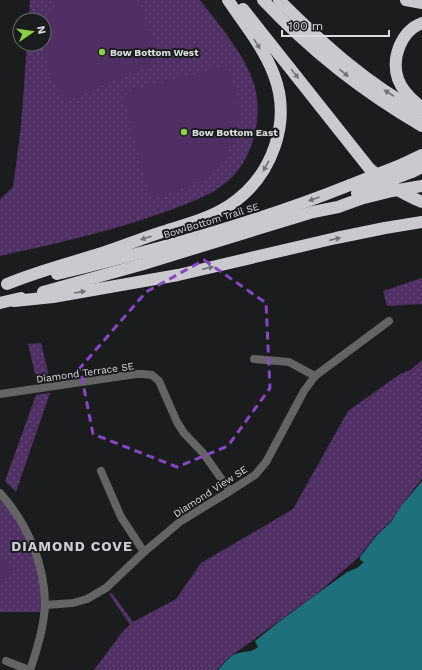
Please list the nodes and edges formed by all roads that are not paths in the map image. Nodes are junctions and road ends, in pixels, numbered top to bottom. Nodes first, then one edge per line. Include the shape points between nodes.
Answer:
1 (228, 0) edge
2 (236, 0) edge
3 (263, 0) edge
4 (279, 0) edge
5 (406, 0) edge
6 (422, 3) edge
7 (422, 23) edge
8 (422, 109) edge
9 (422, 113) edge
10 (422, 126) edge
11 (422, 155) edge
12 (412, 168) edge
13 (422, 186) edge
14 (356, 192) junction
15 (422, 202) edge
16 (422, 222) edge
17 (3, 284) edge
18 (14, 301) junction
19 (0, 303) edge
20 (389, 321) dead end
21 (254, 359) dead end
22 (315, 376) junction
23 (0, 394) edge
24 (101, 471) dead end
25 (230, 491) junction
26 (0, 493) edge
27 (144, 552) junction
28 (45, 605) junction
29 (6, 661) dead end
30 (29, 670) edge

1 -> 17 highway via 268,62 280,94 278,137 259,178 230,205 210,216
2 -> 15 highway via 370,168 403,194
3 -> 10 highway via 315,50 346,75 387,105
9 -> 4 highway via 348,63
5 - 6 highway
7 - 8 highway via 408,32 401,42 396,56 396,67 403,89
11 - 12 highway
12 - 14 highway, bridge
13 - 14 highway, Bow Bottom Trail SE, bridge via 392,191
14 -> 17 highway, Bow Bottom Trail SE via 294,206 112,261 27,282
14 - 18 highway via 313,212
18 -> 16 highway via 178,275 336,238
18 - 19 highway
20 - 22 street, Diamond View SE
21 - 22 street via 289,362
22 - 25 street, Diamond View SE via 304,391 266,462 255,474
23 - 25 street, Diamond Terrace SE via 136,374 152,375 158,381 184,433 203,453
24 - 27 street via 121,517
25 - 27 street, Diamond View SE via 181,520
26 - 28 street via 15,513 38,559
27 - 28 street, Diamond View SE via 106,588 87,599
28 - 30 street via 38,648
29 - 30 street

